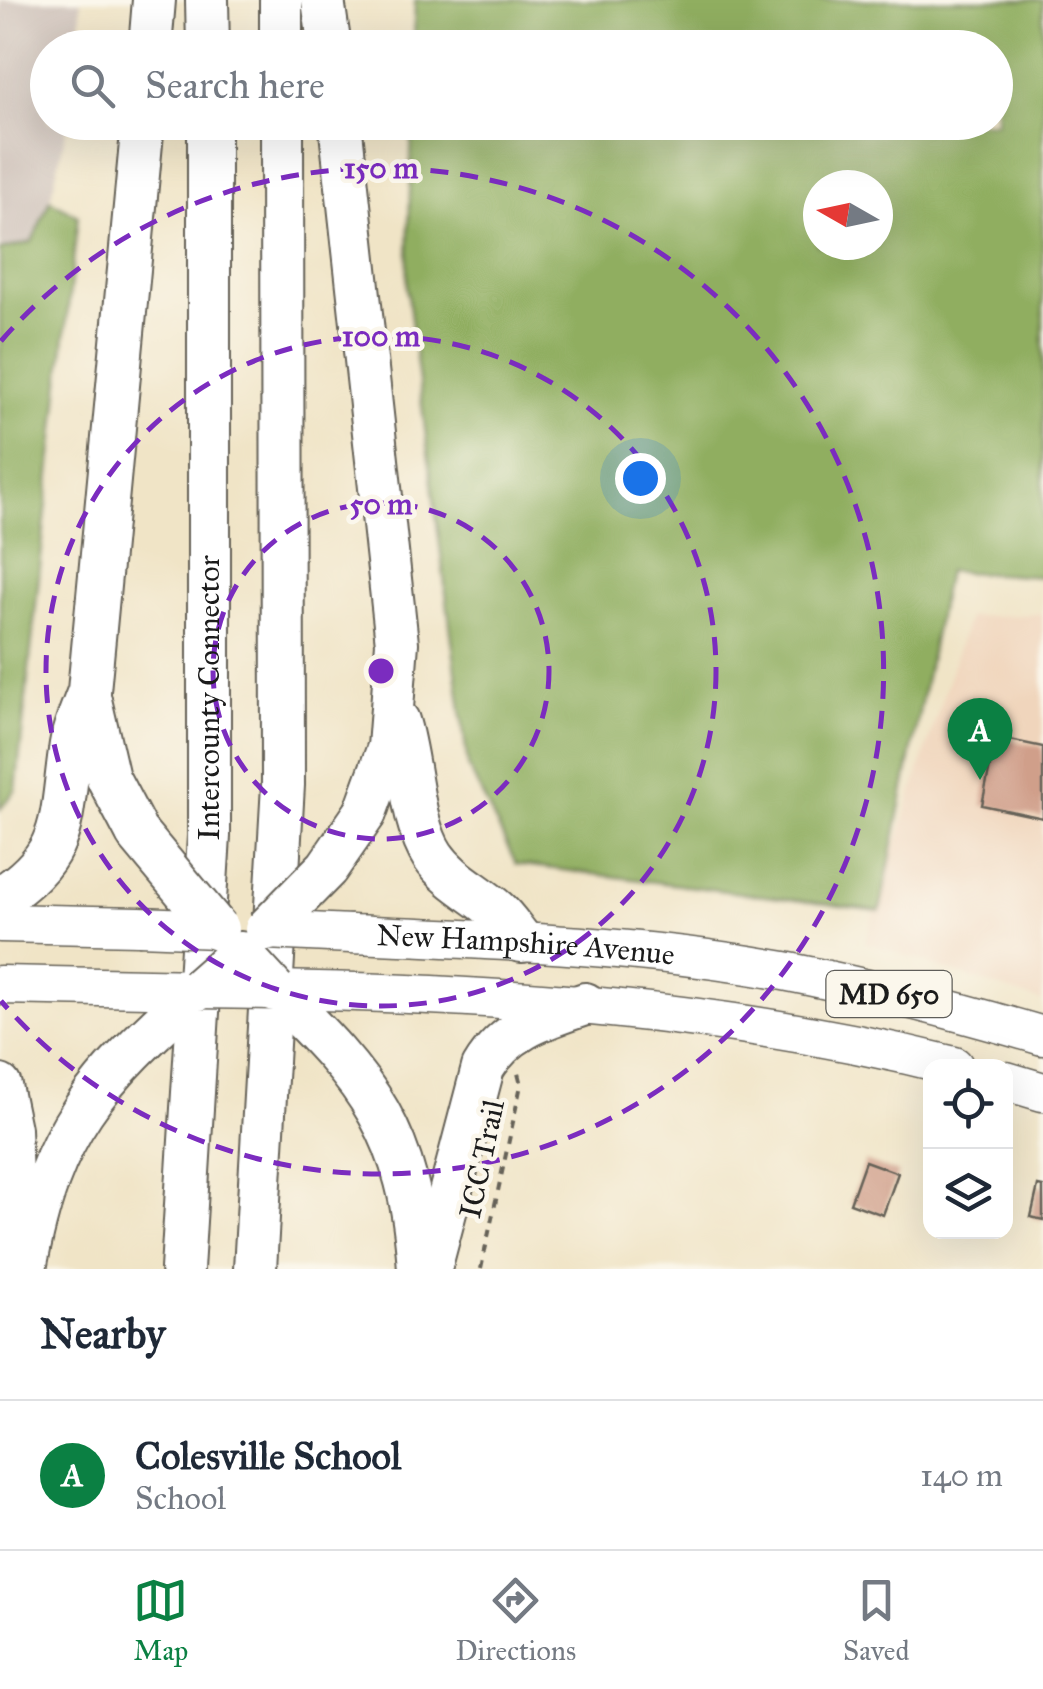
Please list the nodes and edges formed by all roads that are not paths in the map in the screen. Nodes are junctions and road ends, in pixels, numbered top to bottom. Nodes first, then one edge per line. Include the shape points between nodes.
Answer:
1 (154, 0) edge
2 (208, 0) edge
3 (281, 0) edge
4 (323, 0) edge
5 (152, 30) edge
6 (208, 30) edge
7 (281, 30) edge
8 (327, 30) edge
9 (141, 140) edge
10 (209, 140) edge
11 (282, 140) edge
12 (342, 140) edge
13 (89, 691) junction
14 (395, 712) junction
15 (0, 898) edge
16 (0, 924) edge
17 (241, 938) junction
18 (522, 941) junction
19 (0, 985) edge
20 (199, 989) junction
21 (274, 990) junction
22 (586, 1004) junction
23 (1043, 1036) edge
24 (923, 1060) edge
25 (1013, 1082) edge
26 (0, 1086) edge
27 (1043, 1092) edge
28 (16, 1269) edge
29 (25, 1269) edge
30 (182, 1269) edge
31 (255, 1269) edge
32 (419, 1269) edge
33 (430, 1269) edge

1 - 5 highway
2 - 6 highway
3 - 7 highway
4 - 8 highway
9 - 13 highway
10 - 30 highway, Intercounty Connector via 209,836
11 - 31 highway via 283,785
12 - 14 highway via 388,542
13 - 15 highway via 70,748 56,843 46,860
13 - 17 highway, bridge via 108,778 137,833
14 - 17 highway, bridge via 365,813 327,868
14 - 18 highway via 432,854
16 - 17 main road, New Hampshire Avenue / MD 650, bridge via 139,926
17 - 18 main road, New Hampshire Avenue / MD 650, bridge via 351,934
17 - 20 highway, bridge
17 - 21 highway, bridge
18 - 23 main road, New Hampshire Avenue / MD 650 via 782,971
19 - 20 main road, New Hampshire Avenue / MD 650
20 - 21 main road, New Hampshire Avenue / MD 650, bridge
20 - 29 highway via 88,1098 55,1156
21 - 22 main road, New Hampshire Avenue / MD 650
21 - 32 highway via 348,1064 382,1114 413,1213
22 - 24 main road, New Hampshire Avenue / MD 650 via 791,1032
22 - 33 highway via 511,1034 483,1068
25 - 27 main road
26 - 28 highway via 9,1129

